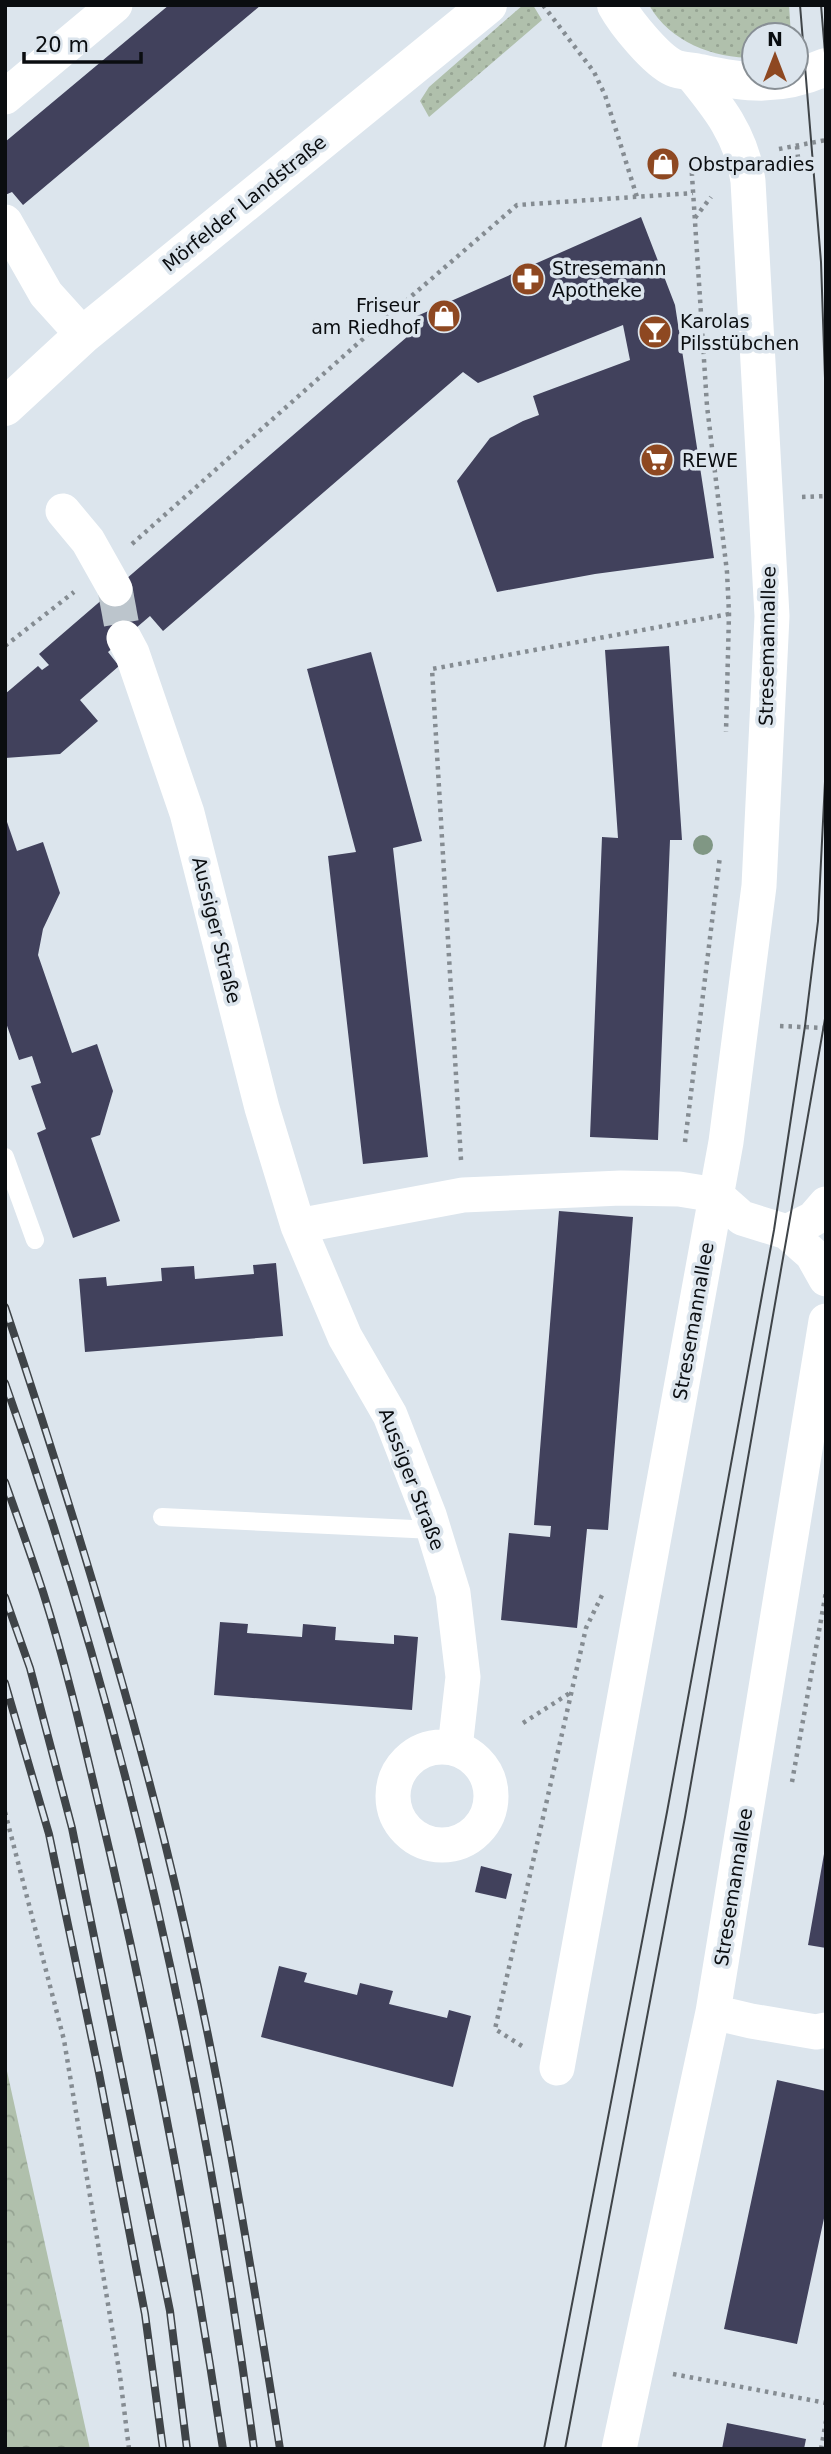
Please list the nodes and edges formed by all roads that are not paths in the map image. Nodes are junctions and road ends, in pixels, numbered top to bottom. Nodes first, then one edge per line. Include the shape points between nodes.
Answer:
1 (115, 5) edge
2 (488, 5) edge
3 (616, 5) edge
4 (826, 67) edge
5 (681, 69) junction
6 (5, 97) edge
7 (5, 222) edge
8 (83, 335) junction
9 (5, 407) edge
10 (63, 511) dead end
11 (110, 578) tunnel mouth
12 (124, 638) tunnel mouth
13 (5, 1157) edge
14 (716, 1195) junction
15 (826, 1204) edge
16 (298, 1226) junction
17 (787, 1233) junction
18 (35, 1240) dead end
19 (826, 1279) edge
20 (826, 1321) edge
21 (162, 1517) dead end
22 (434, 1530) junction
23 (456, 1748) dead end
24 (713, 2012) junction
25 (826, 2030) edge
26 (557, 2068) road end
27 (619, 2449) edge

1 - 6 street
2 - 8 main road, Mörfelder Landstraße
3 - 5 main road via 630,28
4 - 5 main road via 806,76 756,83
5 - 14 street, Stresemannallee via 726,117 746,167 772,616 759,886
7 - 8 street via 46,294
8 - 9 main road, Mörfelder Landstraße
10 - 11 street
12 - 16 street, Aussiger Straße via 187,813 262,1108
13 - 18 lane
14 - 16 street via 621,1188 463,1195
14 - 17 street via 742,1218
14 - 26 street, Stresemannallee
15 - 17 street via 813,1219
16 - 22 street, Aussiger Straße via 345,1338 390,1415
17 - 19 street via 812,1254
20 - 24 street, Stresemannallee
21 - 22 lane
22 - 23 street, Aussiger Straße via 453,1593 463,1676
24 - 25 street via 816,2032
24 - 27 street, Stresemannallee

